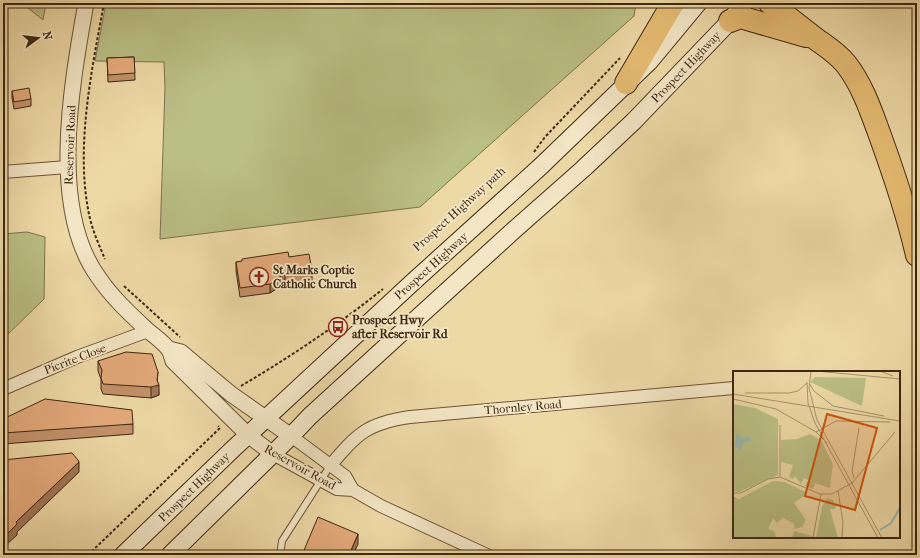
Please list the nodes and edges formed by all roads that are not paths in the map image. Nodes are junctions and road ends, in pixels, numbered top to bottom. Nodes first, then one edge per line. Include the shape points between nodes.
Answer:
1 (86, 3) edge
2 (673, 3) edge
3 (698, 3) edge
4 (744, 3) edge
5 (770, 3) edge
6 (730, 21) junction
7 (817, 39) junction
8 (626, 83) junction
9 (67, 167) junction
10 (3, 172) edge
11 (917, 255) edge
12 (148, 332) junction
13 (169, 349) junction
14 (733, 388) edge
15 (3, 389) edge
16 (266, 419) junction
17 (248, 435) junction
18 (291, 436) junction
19 (273, 454) junction
20 (330, 466) junction
21 (321, 480) junction
22 (353, 490) junction
23 (123, 555) edge
24 (170, 555) edge
25 (280, 555) edge
26 (487, 555) edge

1 - 9 street, Reservoir Road via 72,98
2 - 8 highway
3 - 8 main road, Prospect Highway via 649,62
4 - 6 main road, Prospect Highway
5 - 7 highway
6 - 7 highway via 740,17
6 - 18 main road, Prospect Highway via 634,121
7 - 11 highway via 834,51 847,65 865,98 892,166
8 - 16 main road, Prospect Highway via 540,167
9 - 10 street
9 - 12 street, Reservoir Road via 72,215 86,257 115,299
12 - 13 street, Reservoir Road
12 - 15 street, Picrite Close via 77,357
13 - 16 street, Reservoir Road via 181,352 231,394
13 - 17 street, Reservoir Road via 173,361
14 - 20 street, Thornley Road via 386,421 362,433
16 - 17 main road, Prospect Highway
16 - 18 street, Reservoir Road
17 - 19 street, Reservoir Road
17 - 23 main road, Prospect Highway
18 - 19 main road, Prospect Highway
18 - 20 street, Reservoir Road
19 - 21 street, Reservoir Road
19 - 24 main road, Prospect Highway
20 - 21 lane
20 - 22 street, Reservoir Road via 345,476
21 - 22 street, Reservoir Road via 337,489
21 - 25 lane via 282,541
22 - 26 street, Reservoir Road via 381,506

